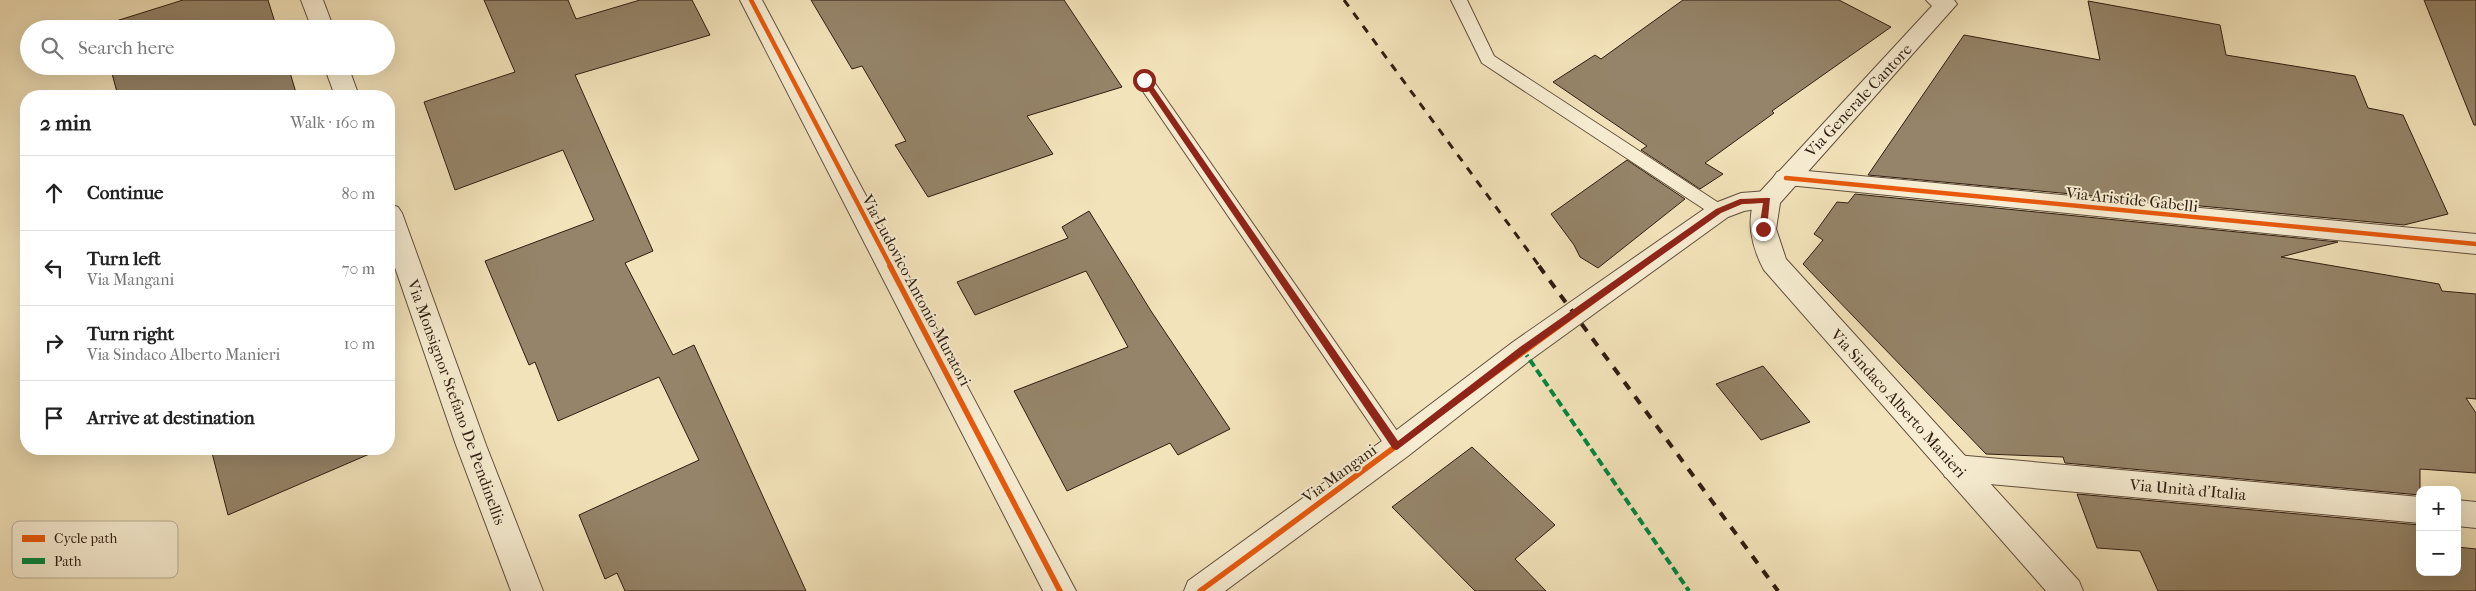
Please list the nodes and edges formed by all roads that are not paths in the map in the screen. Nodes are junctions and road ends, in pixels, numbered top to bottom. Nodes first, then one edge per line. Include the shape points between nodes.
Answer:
1 (312, 0) edge
2 (751, 0) edge
3 (1459, 0) edge
4 (1944, 1) edge
5 (320, 20) edge
6 (339, 75) edge
7 (1144, 80) dead end
8 (345, 90) edge
9 (1786, 178) junction
10 (1767, 200) junction
11 (1718, 211) junction
12 (395, 230) edge
13 (2476, 244) edge
14 (1397, 447) junction
15 (1956, 468) junction
16 (2416, 510) edge
17 (2461, 513) edge
18 (2476, 515) edge
19 (527, 591) edge
20 (1060, 591) edge
21 (1200, 591) edge
22 (2067, 591) edge

1 - 5 street
2 - 20 street, Via Ludovico Antonio Muratori
3 - 11 lane via 1488,59
4 - 9 street, Via Generale Cantore
6 - 8 street
7 - 14 lane
9 - 10 street, Via Generale Cantore
9 - 13 street, Via Aristide Gabelli
10 - 11 street, Via Mangani via 1740,202
10 - 15 street, Via Sindaco Alberto Manieri via 1763,229 1774,262
11 - 14 street, Via Mangani via 1523,350
12 - 19 street, Via Monsignor Stefano De Pendinellis
14 - 21 street, Via Mangani
15 - 16 street, Via Unità d'Italia
15 - 22 street, Via Sindaco Alberto Manieri
17 - 18 street

